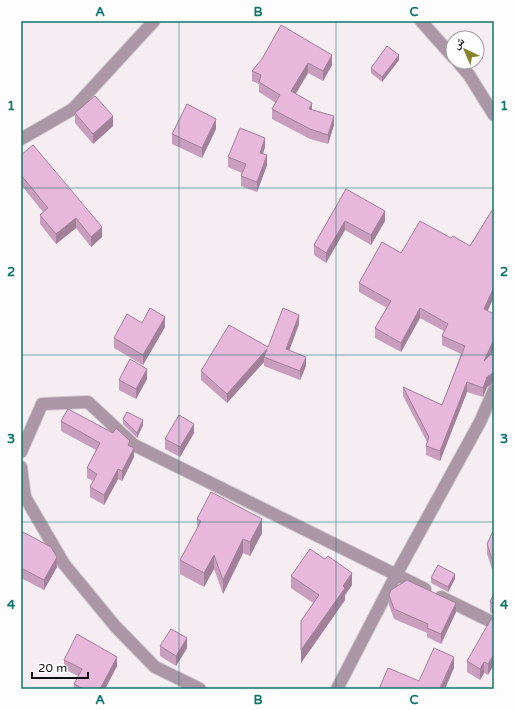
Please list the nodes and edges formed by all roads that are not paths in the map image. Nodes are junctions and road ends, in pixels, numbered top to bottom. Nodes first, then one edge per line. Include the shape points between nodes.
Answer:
1 (154, 21) edge
2 (421, 21) edge
3 (445, 48) edge
4 (465, 70) edge
5 (494, 115) edge
6 (21, 139) edge
7 (494, 390) edge
8 (21, 452) edge
9 (21, 467) edge
10 (23, 499) edge
11 (396, 575) junction
12 (494, 623) edge
13 (200, 689) edge
14 (337, 689) edge

1 - 6 street via 73,109
2 - 3 street
4 - 5 street
7 - 11 street via 480,422
8 - 11 street via 42,404 88,402 134,446
9 - 10 street
10 - 13 street via 64,564 115,626 155,667
11 - 12 street
11 - 14 street

